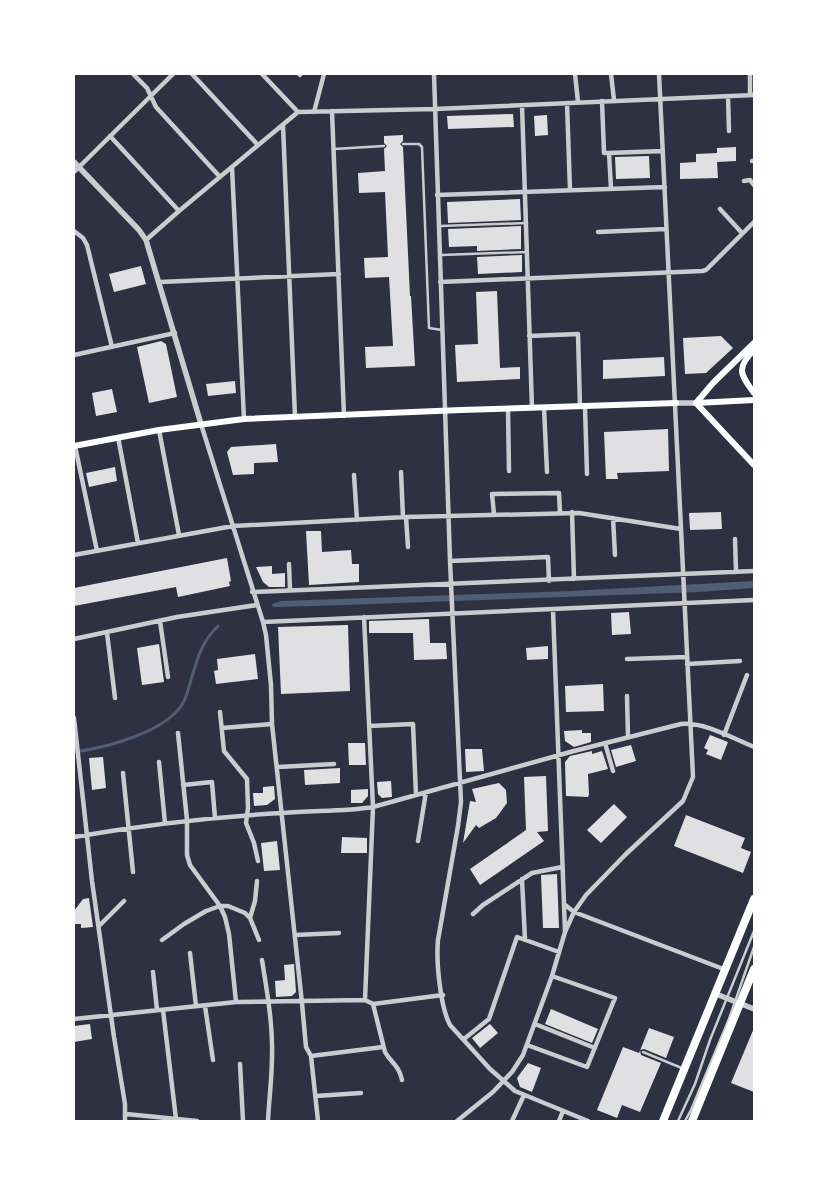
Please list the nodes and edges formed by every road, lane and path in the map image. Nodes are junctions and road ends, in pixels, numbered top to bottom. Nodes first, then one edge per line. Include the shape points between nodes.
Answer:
1 (133, 74) edge
2 (173, 74) edge
3 (192, 74) edge
4 (262, 74) edge
5 (324, 74) edge
6 (434, 74) edge
7 (576, 74) edge
8 (612, 74) edge
9 (659, 74) edge
10 (750, 74) edge
11 (151, 95) junction
12 (752, 95) edge
13 (728, 96) junction
14 (661, 98) junction
15 (614, 100) junction
16 (602, 101) junction
17 (578, 102) junction
18 (567, 103) junction
19 (522, 105) junction
20 (435, 109) junction
21 (332, 111) junction
22 (298, 112) junction
23 (314, 112) junction
24 (283, 125) junction
25 (729, 131) dead end
26 (110, 136) junction
27 (258, 144) junction
28 (403, 144) dead end
29 (384, 146) dead end
30 (334, 149) junction
31 (663, 150) junction
32 (609, 153) junction
33 (75, 167) edge
34 (232, 167) junction
35 (220, 177) junction
36 (744, 180) dead end
37 (754, 185) edge
38 (665, 186) junction
39 (611, 188) junction
40 (570, 190) junction
41 (526, 192) junction
42 (437, 195) junction
43 (720, 209) dead end
44 (178, 211) junction
45 (754, 222) edge
46 (527, 223) junction
47 (438, 226) junction
48 (666, 229) junction
49 (74, 231) edge
50 (598, 232) dead end
51 (742, 233) junction
52 (146, 240) junction
53 (527, 252) junction
54 (439, 255) junction
55 (668, 272) junction
56 (339, 274) junction
57 (289, 276) junction
58 (238, 278) junction
59 (528, 278) junction
60 (160, 282) junction
61 (440, 282) junction
62 (442, 330) junction
63 (175, 333) junction
64 (529, 336) junction
65 (754, 343) edge
66 (112, 347) junction
67 (754, 350) edge
68 (74, 355) edge
69 (754, 393) edge
70 (754, 400) edge
71 (696, 403) junction
72 (676, 404) junction
73 (583, 407) junction
74 (508, 408) junction
75 (532, 408) junction
76 (544, 408) junction
77 (445, 411) junction
78 (344, 416) junction
79 (295, 418) junction
80 (244, 419) junction
81 (200, 424) junction
82 (159, 430) junction
83 (118, 438) junction
84 (74, 446) edge
85 (754, 465) edge
86 (509, 471) dead end
87 (401, 472) dead end
88 (547, 472) dead end
89 (587, 474) dead end
90 (354, 475) dead end
91 (560, 512) junction
92 (572, 512) junction
93 (494, 514) junction
94 (449, 515) junction
95 (404, 517) junction
96 (613, 518) junction
97 (356, 520) junction
98 (233, 526) junction
99 (681, 529) junction
100 (179, 535) junction
101 (735, 539) dead end
102 (138, 543) junction
103 (408, 547) dead end
104 (97, 551) junction
105 (74, 555) edge
106 (615, 555) dead end
107 (450, 561) junction
108 (289, 564) dead end
109 (754, 571) edge
110 (736, 572) junction
111 (683, 575) junction
112 (574, 579) junction
113 (550, 580) junction
114 (451, 584) junction
115 (290, 590) junction
116 (252, 592) junction
117 (754, 600) edge
118 (684, 604) junction
119 (257, 605) junction
120 (553, 610) junction
121 (452, 614) junction
122 (364, 617) junction
123 (160, 621) junction
124 (263, 622) junction
125 (107, 633) junction
126 (74, 639) edge
127 (687, 657) junction
128 (627, 659) dead end
129 (740, 661) dead end
130 (687, 664) junction
131 (747, 675) dead end
132 (168, 677) dead end
133 (627, 696) dead end
134 (115, 698) dead end
135 (220, 712) dead end
136 (74, 718) edge
137 (691, 723) junction
138 (272, 724) junction
139 (369, 726) junction
140 (222, 728) junction
141 (178, 733) dead end
142 (724, 735) junction
143 (628, 737) junction
144 (605, 743) junction
145 (754, 747) edge
146 (559, 756) junction
147 (159, 762) dead end
148 (334, 764) dead end
149 (278, 767) junction
150 (613, 771) dead end
151 (123, 773) dead end
152 (460, 782) junction
153 (183, 785) junction
154 (426, 792) junction
155 (416, 795) junction
156 (373, 807) junction
157 (282, 812) junction
158 (248, 816) junction
159 (215, 818) junction
160 (186, 820) junction
161 (165, 823) junction
162 (129, 828) junction
163 (87, 835) junction
164 (74, 837) edge
165 (418, 841) dead end
166 (258, 861) dead end
167 (562, 868) junction
168 (133, 872) dead end
169 (522, 879) junction
170 (257, 880) dead end
171 (754, 899) edge
172 (124, 901) dead end
173 (564, 904) junction
174 (220, 906) junction
175 (574, 912) junction
176 (473, 914) dead end
177 (250, 918) junction
178 (99, 926) junction
179 (754, 931) edge
180 (565, 932) junction
181 (338, 933) dead end
182 (295, 935) junction
183 (162, 940) dead end
184 (259, 940) dead end
185 (525, 940) junction
186 (754, 947) edge
187 (560, 952) junction
188 (190, 953) dead end
189 (262, 960) dead end
190 (754, 969) edge
191 (726, 970) junction
192 (153, 972) dead end
193 (552, 976) junction
194 (716, 994) junction
195 (443, 995) junction
196 (728, 999) junction
197 (365, 1000) junction
198 (236, 1002) junction
199 (302, 1002) junction
200 (269, 1003) junction
201 (737, 1003) junction
202 (373, 1004) junction
203 (196, 1006) junction
204 (206, 1006) junction
205 (754, 1009) edge
206 (160, 1010) junction
207 (111, 1017) junction
208 (74, 1019) edge
209 (535, 1024) junction
210 (464, 1039) junction
211 (527, 1045) junction
212 (383, 1047) junction
213 (594, 1048) junction
214 (643, 1052) dead end
215 (311, 1056) junction
216 (213, 1060) dead end
217 (240, 1064) dead end
218 (685, 1069) junction
219 (402, 1080) dead end
220 (503, 1081) junction
221 (360, 1093) dead end
222 (524, 1095) junction
223 (316, 1096) junction
224 (564, 1111) junction
225 (126, 1114) junction
226 (176, 1119) junction
227 (125, 1121) edge
228 (197, 1121) edge
229 (243, 1121) edge
230 (268, 1121) edge
231 (318, 1121) edge
232 (457, 1121) edge
233 (512, 1121) edge
234 (559, 1121) edge
235 (588, 1121) edge
236 (663, 1121) edge
237 (678, 1121) edge
238 (685, 1121) edge
239 (692, 1121) edge

1 - 11 street
2 - 11 street
3 - 27 street
4 - 22 street
5 - 23 street
6 - 20 street
7 - 17 street
8 - 15 street
9 - 14 street
10 - 12 street
11 - 26 street
11 - 35 street via 156,107
12 - 13 street
13 - 14 street
13 - 25 street
14 - 15 street
14 - 31 street
15 - 16 street
16 - 17 street
16 - 32 street via 604,153
17 - 18 street
18 - 19 street
18 - 40 street
19 - 20 street
19 - 41 street
20 - 21 street
20 - 42 street
21 - 23 street
21 - 30 street
22 - 23 street
22 - 24 street
24 - 27 street
24 - 57 street
26 - 33 street
26 - 44 street
27 - 34 street
28 - 62 lane via 422,147 429,328
29 - 30 lane
30 - 56 street
31 - 32 street
31 - 38 street
32 - 39 street
33 - 52 street
34 - 35 street
34 - 58 street
35 - 44 street
36 - 37 street via 750,180
38 - 39 street
38 - 48 street
39 - 40 street
40 - 41 street
41 - 42 street
41 - 46 street
42 - 47 street
43 - 51 street
44 - 52 street
45 - 51 street
46 - 47 lane
46 - 53 street
47 - 54 street
48 - 50 street
48 - 55 street
49 - 66 street via 88,245
51 - 55 street via 706,270
52 - 60 street
53 - 54 lane
53 - 59 street
54 - 61 street
55 - 59 street
55 - 72 street
56 - 57 street
56 - 78 street
57 - 58 street
57 - 79 street
58 - 60 street
58 - 80 street
59 - 61 street
59 - 64 street
60 - 63 street
61 - 62 street
62 - 77 street
63 - 66 street
63 - 81 street
64 - 73 street via 578,334
64 - 75 street
65 - 71 main road
66 - 68 street
67 - 69 main road via 741,368
70 - 71 main road
71 - 72 street
71 - 85 main road
72 - 73 main road
72 - 99 street
73 - 76 main road
73 - 89 street
74 - 75 main road
74 - 77 main road
74 - 86 street
75 - 76 main road
76 - 88 street
77 - 78 main road
77 - 94 street
78 - 79 main road
79 - 80 main road
80 - 81 main road
81 - 82 main road
81 - 98 street
82 - 83 main road
82 - 100 street
83 - 84 main road
83 - 102 street
84 - 104 street
87 - 95 street
90 - 97 street
91 - 92 street
91 - 93 street
91 - 93 street via 559,493 492,494
92 - 96 street
92 - 112 street
93 - 94 street
94 - 95 street
94 - 107 street
95 - 97 street
95 - 103 street
96 - 99 street
96 - 106 street
97 - 98 street
98 - 100 street
98 - 116 street
99 - 111 street
100 - 102 street
101 - 110 street
102 - 104 street
104 - 105 street
107 - 113 street via 548,557
107 - 114 street
108 - 115 street
109 - 110 street
110 - 111 street
111 - 112 street
111 - 118 street
112 - 113 street
113 - 114 street
114 - 115 street
114 - 121 street
115 - 116 street
116 - 119 street
117 - 118 street
118 - 120 street
118 - 127 street
119 - 123 street
119 - 124 street
120 - 121 street
120 - 146 street
121 - 122 street
121 - 152 street
122 - 124 street
122 - 139 street
123 - 125 street
123 - 132 street
124 - 138 street
125 - 126 street
125 - 134 street
127 - 128 street
127 - 130 street
129 - 130 street
130 - 137 street
131 - 142 street
133 - 143 street
135 - 140 street
136 - 163 street
137 - 142 street
137 - 143 street
137 - 175 street via 693,777 683,800 586,895
138 - 140 street
138 - 149 street
139 - 155 street via 413,724
139 - 156 street
140 - 158 street via 224,751 247,779
141 - 153 street
142 - 145 street
143 - 144 street
144 - 146 street
144 - 150 street
146 - 152 street
146 - 167 street
147 - 161 street
148 - 149 street
149 - 157 street
151 - 162 street
152 - 154 street
152 - 195 street via 458,826 437,952
153 - 159 street via 212,782
153 - 160 street
154 - 155 street
154 - 165 street
155 - 156 street
156 - 157 street
156 - 197 street
157 - 158 street
157 - 182 street
158 - 159 street
158 - 166 street via 246,822
159 - 160 street
160 - 161 street
160 - 174 street via 188,860
161 - 162 street
162 - 163 street
162 - 168 street
163 - 164 street
163 - 178 street
167 - 169 street via 532,873
167 - 173 street
169 - 176 street
169 - 185 street
170 - 177 street
171 - 191 main road
172 - 178 street
173 - 175 street
173 - 180 street
174 - 177 street via 228,906
174 - 183 street via 206,911
174 - 198 street via 229,934
175 - 180 street
175 - 191 street
177 - 184 street
178 - 207 street
179 - 196 lane
180 - 187 street
181 - 182 street
182 - 199 street
185 - 187 street
185 - 210 street via 517,937 489,1020
186 - 201 lane
187 - 193 street
188 - 203 street
189 - 200 street
190 - 201 main road
191 - 194 main road
192 - 206 street
193 - 209 street
193 - 213 street via 615,998
194 - 196 street
194 - 218 main road
195 - 202 street
195 - 210 street via 446,1017
196 - 201 street
196 - 237 lane
197 - 199 street
197 - 202 street
198 - 200 street
198 - 204 street
199 - 200 street
199 - 215 street via 306,1047
200 - 230 street via 272,1056
201 - 205 street
201 - 238 lane
201 - 239 main road
202 - 212 street
203 - 204 street
203 - 206 street
204 - 216 street
206 - 207 street
206 - 226 street
207 - 208 street
207 - 225 street
209 - 211 street
209 - 213 street
210 - 220 street
211 - 213 street via 587,1067
211 - 220 street via 516,1067
212 - 215 street
212 - 219 street via 398,1068
214 - 218 lane
215 - 223 street
217 - 229 street
218 - 236 main road
220 - 222 street
220 - 232 street
221 - 223 street
222 - 224 street
222 - 233 street
223 - 231 street
224 - 234 street
224 - 235 street
225 - 226 street
225 - 227 street
226 - 228 street

